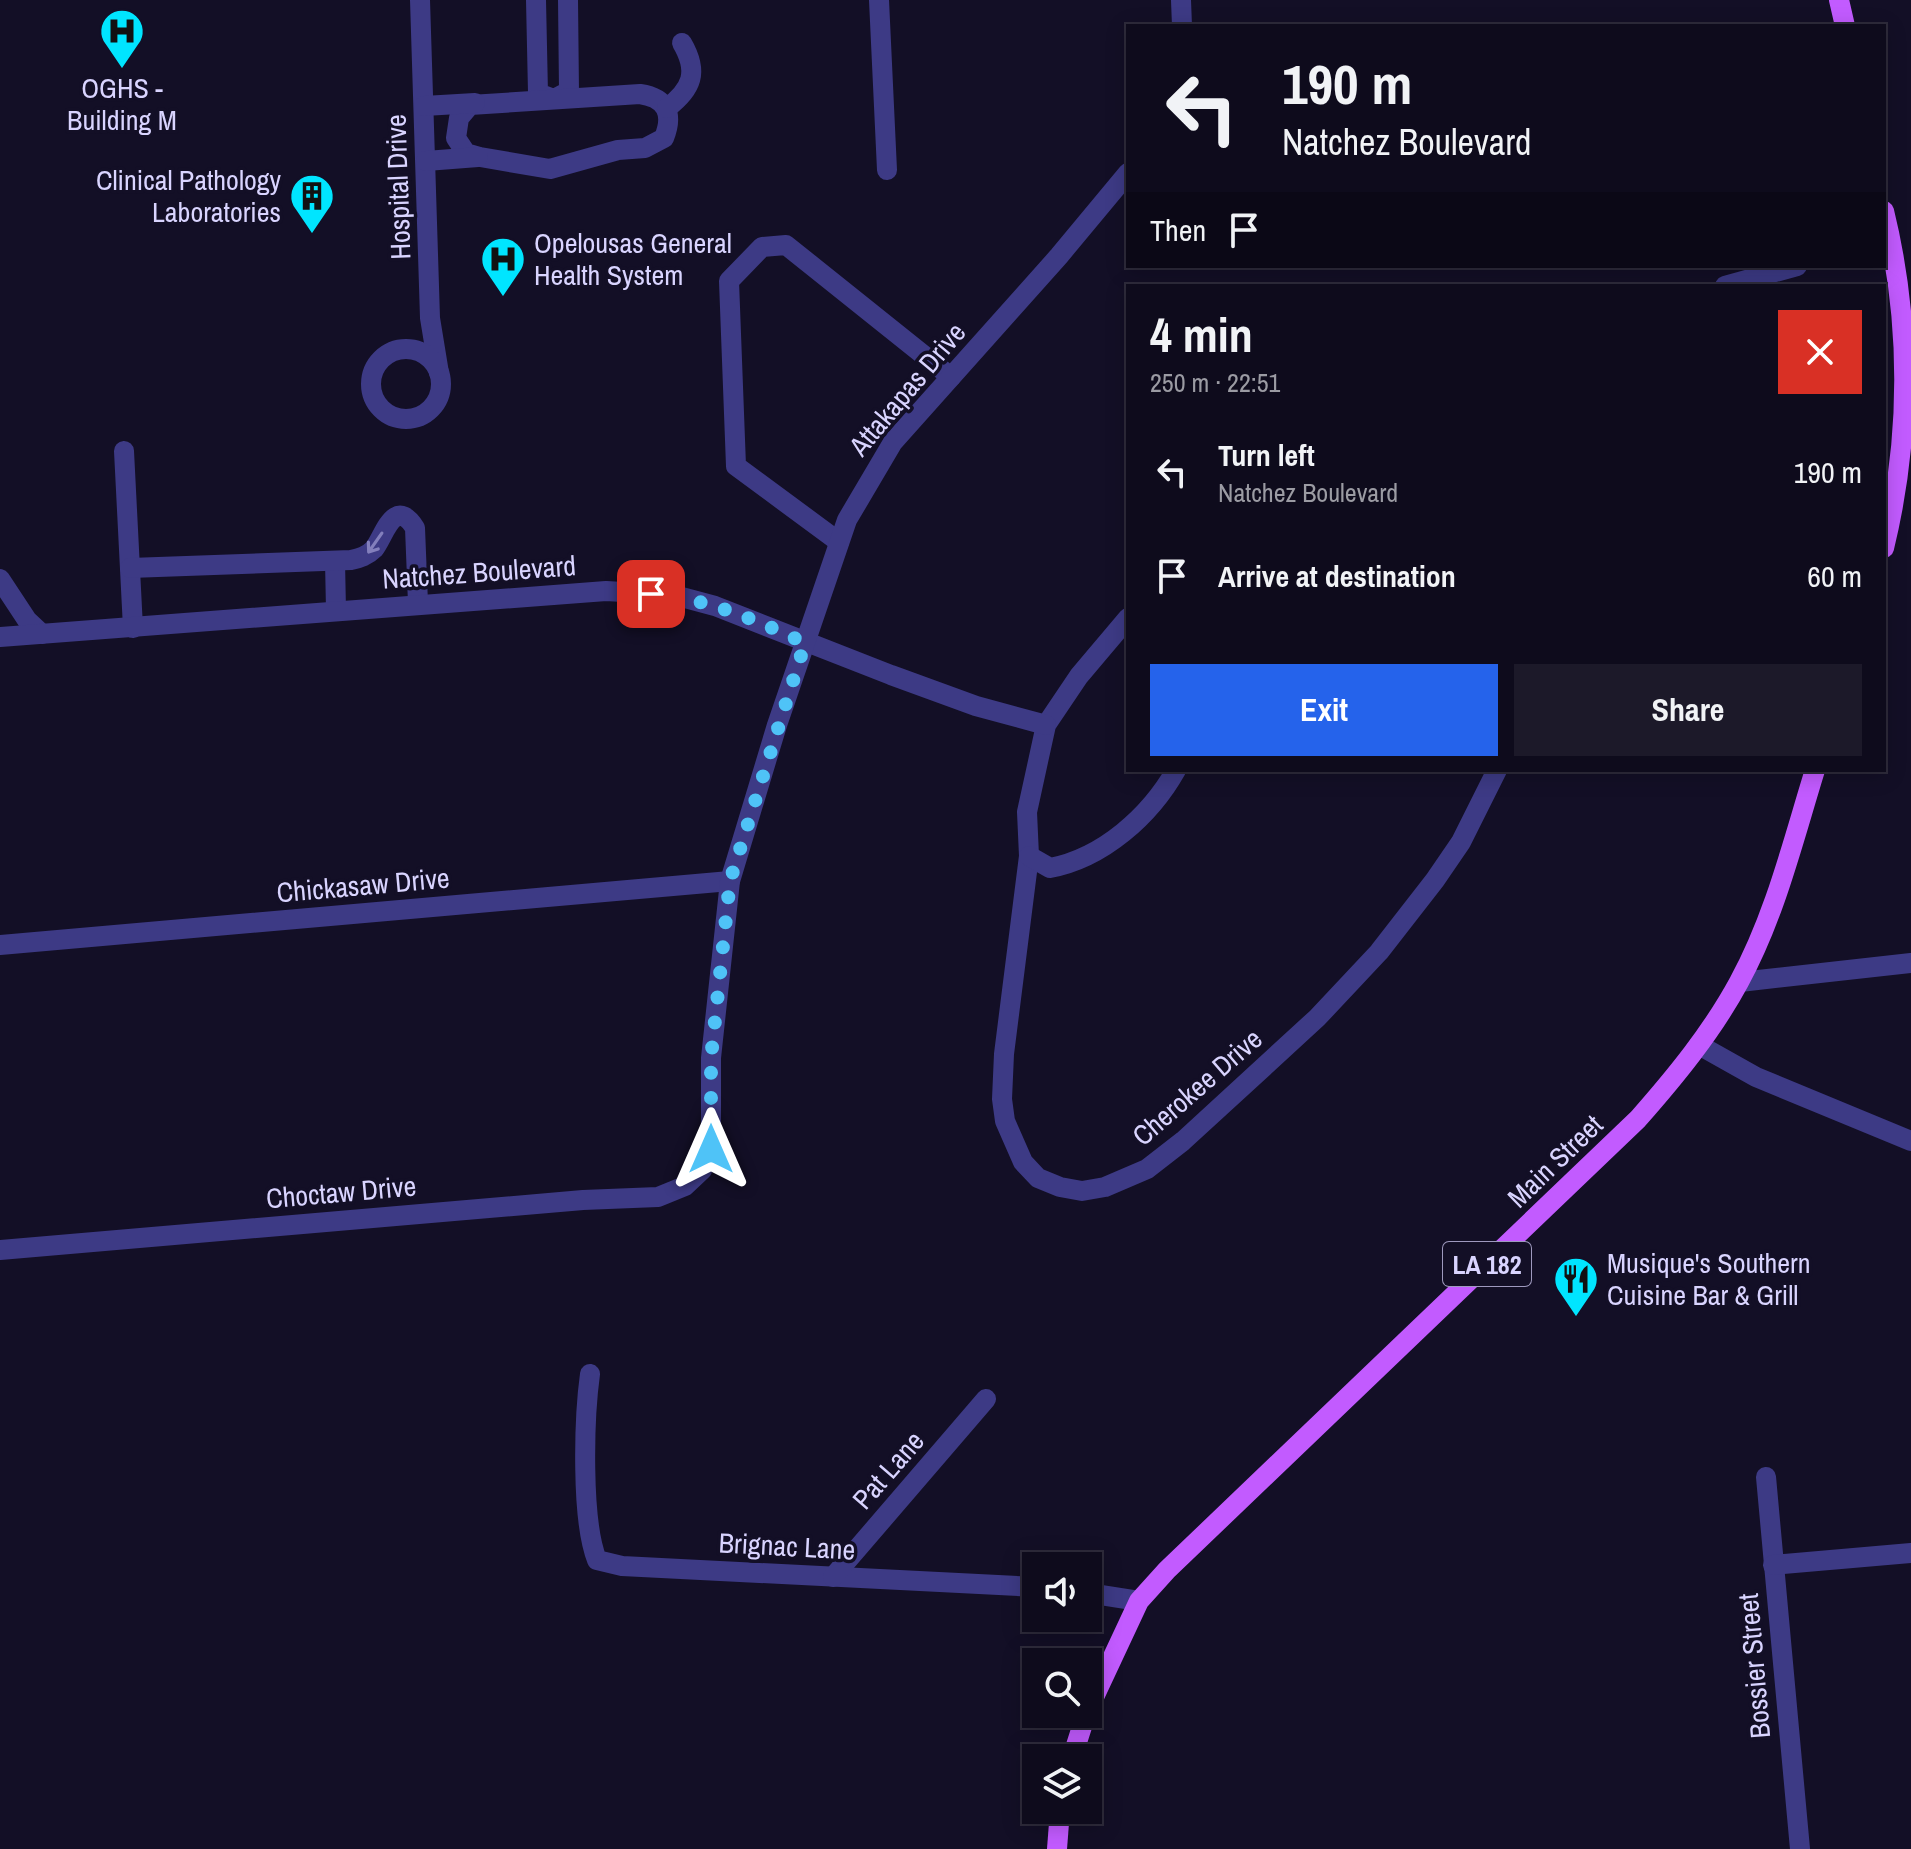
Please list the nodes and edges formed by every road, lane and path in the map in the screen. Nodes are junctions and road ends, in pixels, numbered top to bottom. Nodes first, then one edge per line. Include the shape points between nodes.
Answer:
1 (420, 0) edge
2 (536, 0) edge
3 (568, 0) edge
4 (879, 0) edge
5 (1181, 0) edge
6 (1839, 0) edge
7 (1182, 24) edge
8 (1845, 24) edge
9 (682, 43) dead end
10 (554, 99) junction
11 (479, 103) junction
12 (424, 106) junction
13 (667, 108) junction
14 (480, 157) junction
15 (426, 161) junction
16 (887, 170) dead end
17 (1126, 175) edge
18 (1887, 238) edge
19 (1790, 268) edge
20 (1732, 284) edge
21 (430, 318) junction
22 (414, 351) junction
23 (439, 373) junction
24 (951, 377) junction
25 (1908, 439) edge
26 (124, 451) dead end
27 (1886, 539) edge
28 (839, 542) junction
29 (335, 561) junction
30 (130, 568) junction
31 (0, 579) edge
32 (418, 603) junction
33 (336, 610) junction
34 (1126, 620) edge
35 (133, 628) junction
36 (42, 634) junction
37 (0, 637) edge
38 (805, 643) junction
39 (1046, 725) junction
40 (1175, 772) edge
41 (1496, 772) edge
42 (1814, 772) edge
43 (1029, 856) junction
44 (730, 881) junction
45 (0, 945) edge
46 (1911, 963) edge
47 (1740, 982) junction
48 (1699, 1045) junction
49 (1911, 1141) edge
50 (685, 1186) joint
51 (0, 1250) edge
52 (590, 1374) dead end
53 (986, 1399) dead end
54 (1766, 1477) dead end
55 (1911, 1553) edge
56 (1773, 1565) junction
57 (833, 1577) junction
58 (1022, 1586) edge
59 (1102, 1595) edge
60 (1139, 1601) junction
61 (1102, 1680) edge
62 (1059, 1824) edge
63 (1057, 1849) edge
64 (1800, 1849) edge

1 - 12 street, Hospital Drive
2 - 10 street via 538,93
3 - 10 street via 569,91
4 - 16 street
5 - 7 street
6 - 8 main road
9 - 13 street via 693,61 692,72 680,98
10 - 11 street
10 - 13 street via 640,94 654,96
11 - 12 street
11 - 14 street via 459,118 456,138 466,153
12 - 15 street, Hospital Drive
13 - 14 street via 664,138 645,148 618,150 557,169
14 - 15 street
15 - 21 street, Hospital Drive
17 - 24 street, Attakapas Drive
18 - 25 main road via 1901,287
19 - 20 street
21 - 22 street
21 - 23 street, Hospital Drive
22 - 23 street via 425,355
22 - 23 street, Hospital Drive via 391,353 375,369 371,391 383,411 404,419 425,413 439,395
24 - 28 street, Attakapas Drive via 893,442
24 - 28 street via 786,245 762,247 729,281 736,466
25 - 27 main road
26 - 30 street
28 - 38 street, Attakapas Drive
29 - 30 street
32 -> 29 street via 415,528 406,519 388,522 369,553
29 - 33 street
30 - 35 street
31 - 36 street
32 - 33 street, Natchez Boulevard
32 - 38 street, Natchez Boulevard via 606,591 674,595 740,613
33 - 35 street, Natchez Boulevard
34 - 39 street
35 - 36 street, Natchez Boulevard
36 - 37 street, Natchez Boulevard
38 - 39 street, Natchez Boulevard via 976,706
38 - 44 street, Attakapas Drive
39 - 43 street, Cherokee Drive via 1027,812
40 - 43 street via 1161,797 1129,828 1072,864 1050,868
41 - 43 street, Cherokee Drive via 1435,880 1349,986 1183,1141 1147,1169 1105,1187 1082,1191 1038,1178 1023,1162 1005,1121 1004,1054
42 - 47 main road, Main Street / LA 182 via 1779,887
44 - 45 street, Chickasaw Drive
44 - 50 street, Attakapas Drive via 711,1058 711,1149 702,1170
46 - 47 street
47 - 48 main road, Main Street / LA 182
48 - 49 street via 1756,1077
48 - 60 main road, Main Street / LA 182 via 1638,1119
50 - 51 street, Choctaw Drive via 658,1197
52 - 57 street, Brignac Lane via 585,1409 588,1539 597,1560 622,1566
53 - 57 street, Pat Lane
54 - 56 street, Bossier Street
55 - 56 street
56 - 64 street, Bossier Street
57 - 58 street, Brignac Lane
59 - 60 street
60 - 61 main road, Main Street / LA 182
62 - 63 main road

